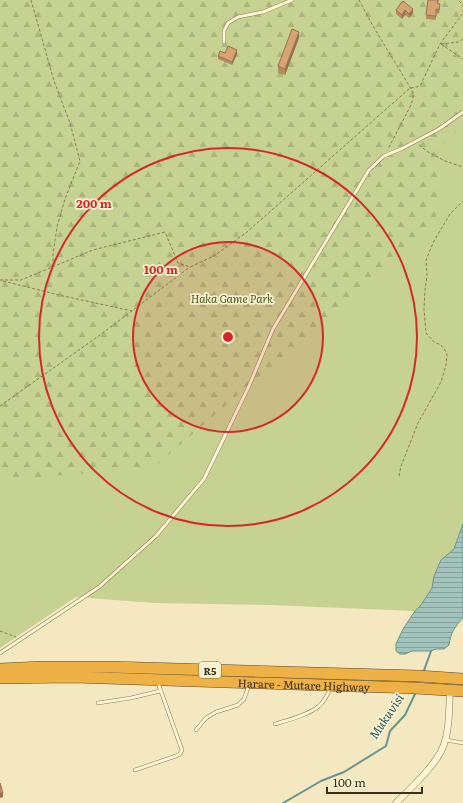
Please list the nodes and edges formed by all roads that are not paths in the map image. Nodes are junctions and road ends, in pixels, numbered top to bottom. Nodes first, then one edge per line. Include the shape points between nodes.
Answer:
1 (292, 0) edge
2 (224, 42) dead end
3 (463, 112) edge
4 (0, 653) edge
5 (0, 669) edge
6 (0, 678) edge
7 (157, 679) junction
8 (451, 679) junction
9 (463, 679) edge
10 (250, 683) junction
11 (332, 685) junction
12 (160, 690) junction
13 (450, 690) junction
14 (463, 691) edge
15 (98, 703) dead end
16 (275, 724) dead end
17 (196, 730) dead end
18 (446, 740) junction
19 (463, 742) edge
20 (135, 770) dead end
21 (396, 803) edge

1 - 2 lane via 263,12 238,17 228,23 224,31
3 - 4 lane via 451,122 384,156 369,170 273,330 204,479 156,536 99,587
5 - 8 highway, Harare - Mutare Highway / R5 via 42,666 110,667
6 - 7 highway, Harare - Mutare Highway / R5 via 59,676
7 - 10 highway, Harare - Mutare Highway / R5
7 - 12 lane
8 - 9 highway, Harare - Mutare Highway / R5
8 - 13 street
10 - 11 highway, Harare - Mutare Highway / R5
10 - 17 lane via 244,699 238,705 216,712 206,718
11 - 13 highway, Harare - Mutare Highway / R5
11 - 16 lane via 326,699 319,706 310,712
12 - 15 lane
12 - 20 lane via 182,750 176,756
13 - 14 highway, Harare - Mutare Highway / R5
13 - 18 street
18 - 19 lane
18 - 21 street via 434,761

